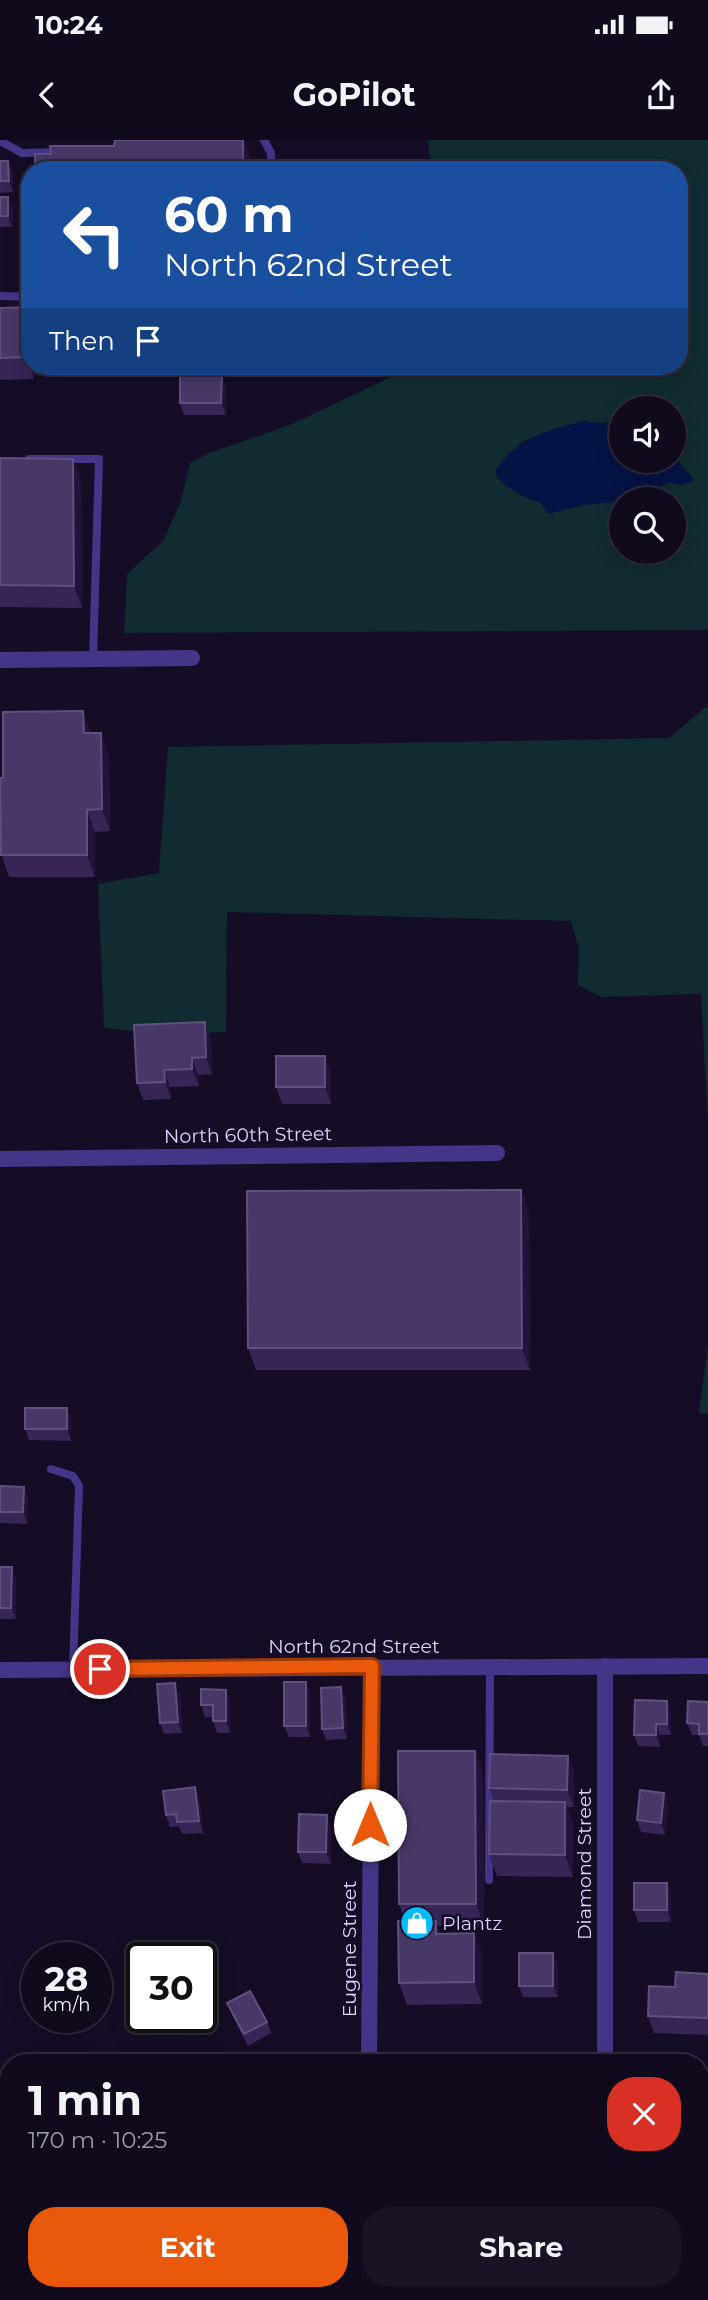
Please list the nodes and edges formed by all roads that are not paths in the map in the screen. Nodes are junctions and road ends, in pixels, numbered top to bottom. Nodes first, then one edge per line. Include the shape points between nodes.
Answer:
1 (264, 140) edge
2 (0, 141) edge
3 (69, 152) edge
4 (271, 161) edge
5 (0, 296) edge
6 (21, 297) edge
7 (20, 458) edge
8 (192, 658) dead end
9 (93, 659) junction
10 (0, 660) edge
11 (497, 1153) dead end
12 (0, 1159) edge
13 (51, 1469) dead end
14 (372, 1666) junction
15 (490, 1666) junction
16 (605, 1666) junction
17 (708, 1666) edge
18 (0, 1670) edge
19 (73, 1670) junction
20 (489, 1880) dead end
21 (369, 2054) edge
22 (605, 2054) edge

1 - 4 lane
2 - 3 lane via 22,153
5 - 6 lane
7 - 9 lane via 99,458
8 - 9 street
9 - 10 street
11 - 12 street, North 60th Street
13 - 19 lane via 74,1476 79,1486
14 - 15 street, North 62nd Street
14 - 19 street, North 62nd Street
14 - 21 street, Eugene Street
15 - 16 street, North 62nd Street
15 - 20 lane
16 - 17 street, North 62nd Street
16 - 22 street, Diamond Street
18 - 19 street, North 62nd Street

